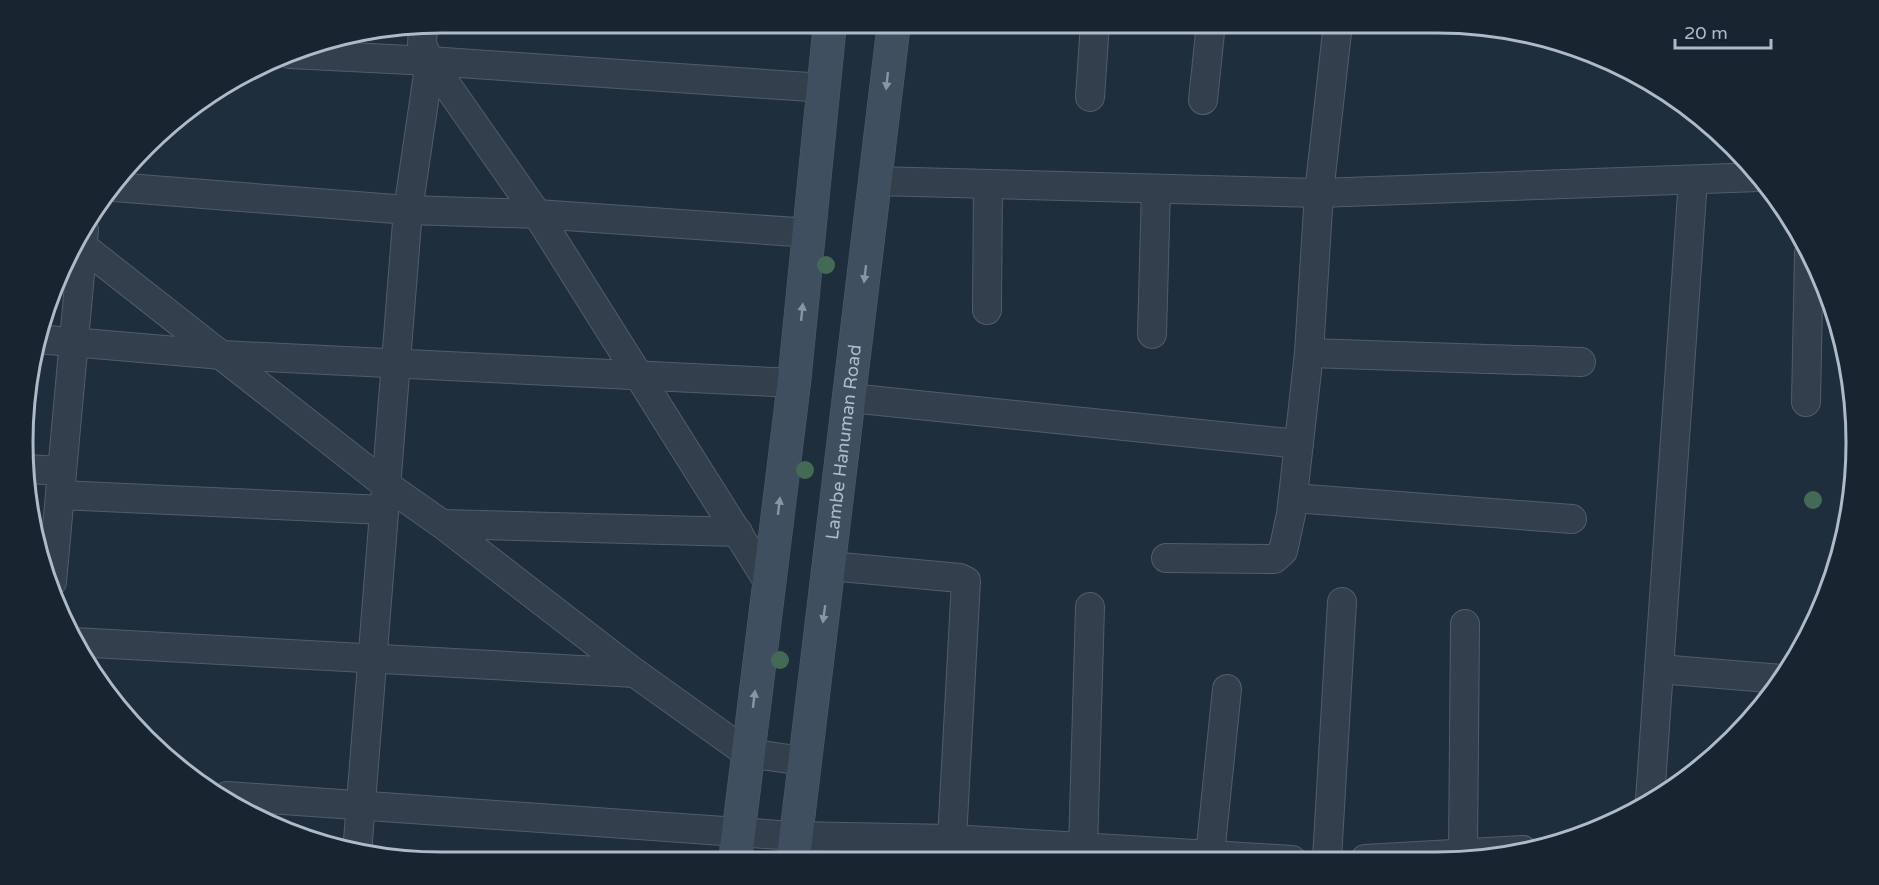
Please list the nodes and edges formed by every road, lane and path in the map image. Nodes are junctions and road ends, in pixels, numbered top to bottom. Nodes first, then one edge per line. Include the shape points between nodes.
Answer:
1 (830, 33) edge
2 (893, 33) edge
3 (1094, 33) edge
4 (1210, 33) edge
5 (1337, 33) edge
6 (421, 40) edge
7 (327, 50) edge
8 (824, 87) junction
9 (1090, 97) dead end
10 (1203, 100) dead end
11 (1748, 177) edge
12 (1693, 180) junction
13 (876, 181) junction
14 (988, 184) junction
15 (122, 188) edge
16 (1156, 189) junction
17 (1319, 193) junction
18 (408, 210) junction
19 (537, 214) junction
20 (810, 233) junction
21 (86, 241) edge
22 (80, 253) edge
23 (1813, 282) edge
24 (987, 310) dead end
25 (1152, 334) dead end
26 (46, 340) edge
27 (72, 341) junction
28 (1309, 353) junction
29 (222, 355) junction
30 (1581, 362) dead end
31 (395, 363) junction
32 (638, 373) junction
33 (794, 383) junction
34 (850, 398) junction
35 (1806, 402) dead end
36 (1299, 444) junction
37 (34, 472) edge
38 (61, 483) junction
39 (384, 497) junction
40 (1293, 498) junction
41 (1572, 519) dead end
42 (442, 524) junction
43 (738, 532) junction
44 (1166, 558) dead end
45 (830, 566) junction
46 (53, 568) edge
47 (769, 583) junction
48 (1342, 602) dead end
49 (1090, 607) dead end
50 (1465, 624) dead end
51 (86, 643) edge
52 (372, 660) junction
53 (1659, 669) junction
54 (635, 673) junction
55 (1771, 678) edge
56 (1227, 689) dead end
57 (747, 753) junction
58 (803, 761) junction
59 (1651, 791) edge
60 (238, 797) edge
61 (361, 805) junction
62 (952, 839) junction
63 (358, 843) edge
64 (736, 847) edge
65 (793, 848) edge
66 (1083, 849) junction
67 (1463, 851) edge
68 (1146, 852) edge
69 (1210, 852) edge
70 (1327, 852) edge

1 - 8 main road
2 -> 13 main road, Lambe Hanuman Road
3 - 9 street
4 - 10 street
5 - 17 street
6 - 7 street
6 - 8 street
6 - 18 street
6 - 19 street
8 - 20 main road
11 - 12 street
12 - 17 street
12 - 53 street
13 - 14 street
13 -> 34 main road, Lambe Hanuman Road
14 - 16 street
14 - 24 street
15 - 18 street
16 - 17 street
16 - 25 street
17 - 28 street
18 - 19 street
18 - 31 street
19 - 20 street
19 - 32 street
33 -> 20 main road
21 - 29 street
22 - 27 street
23 - 35 street
26 - 27 street
27 - 29 street
27 - 38 street
28 - 30 street
28 - 36 street
29 - 31 street
29 - 39 street
31 - 32 street
31 - 39 street
32 - 33 street
32 - 43 street
47 -> 33 main road
34 - 36 street
34 - 45 main road, Lambe Hanuman Road
36 - 40 street
37 - 38 street
38 - 39 street
38 - 46 street
39 - 42 street
39 - 52 street
40 - 41 street
40 - 44 street via 1283,551 1274,559
42 - 43 street
42 - 54 street
43 - 47 street
45 -> 58 main road, Lambe Hanuman Road
45 - 62 street via 966,581
57 -> 47 main road
48 - 70 street
49 - 66 street
50 - 67 street
51 - 52 street
52 - 54 street
52 - 61 street
53 - 55 street
53 - 59 street
54 - 57 street
56 - 69 street
57 - 58 street
57 - 64 main road
58 - 65 main road, Lambe Hanuman Road
60 - 61 street
61 - 63 street
61 - 64 street
62 - 65 street
62 - 66 street
64 - 65 street
66 - 68 street

